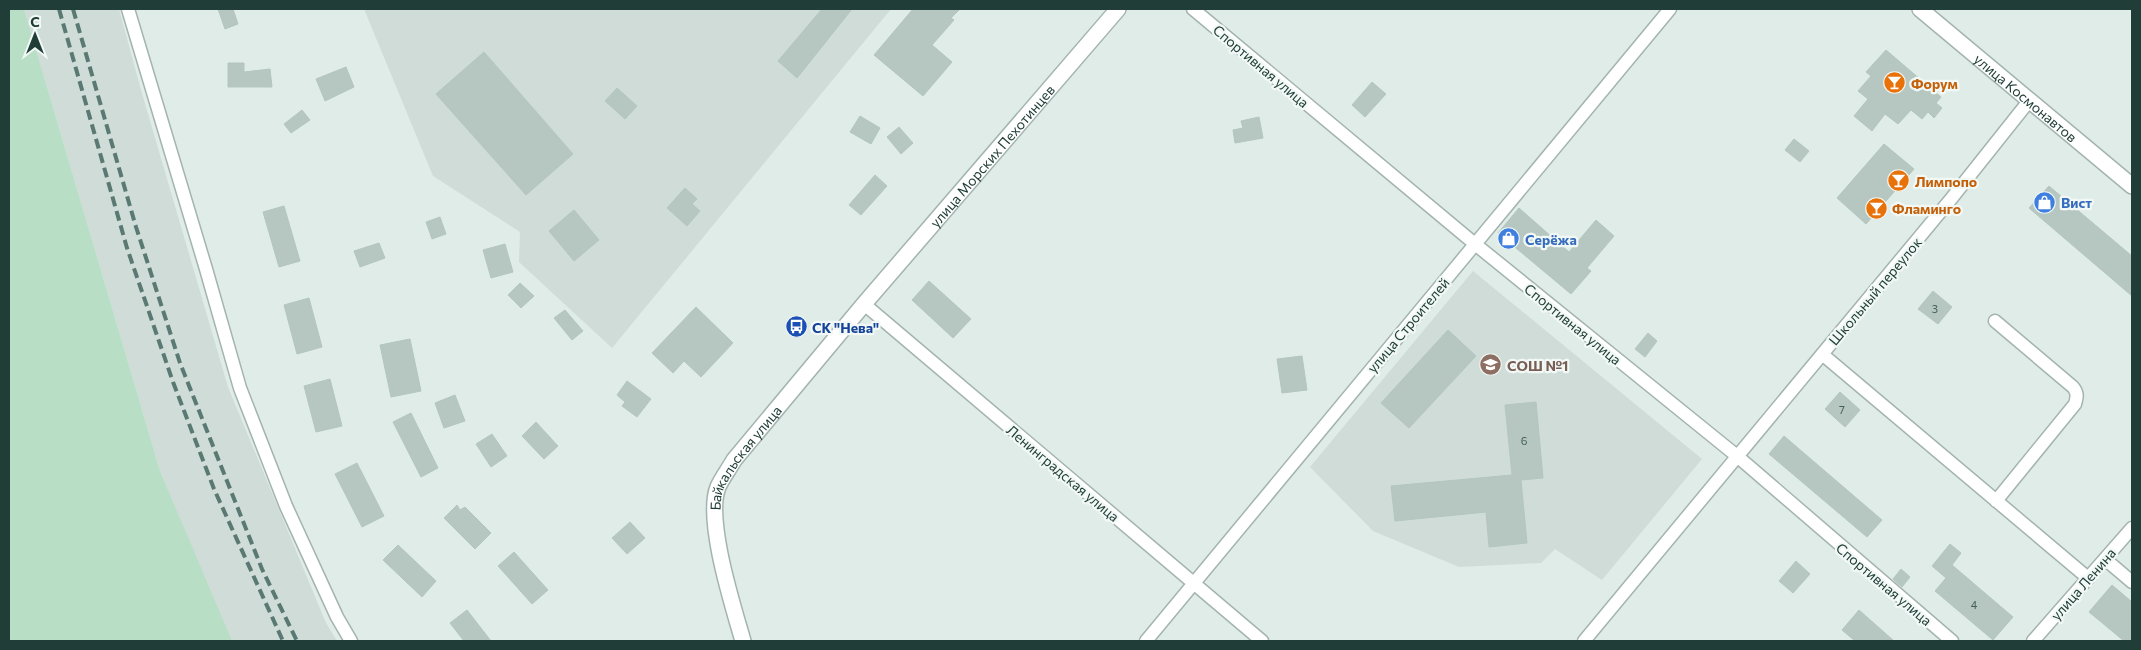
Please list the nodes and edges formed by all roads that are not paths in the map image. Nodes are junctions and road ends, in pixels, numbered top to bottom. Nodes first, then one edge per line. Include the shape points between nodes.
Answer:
1 (128, 9) edge
2 (1118, 9) edge
3 (1193, 9) edge
4 (1670, 9) edge
5 (1920, 9) edge
6 (2029, 101) junction
7 (2132, 186) edge
8 (1475, 244) junction
9 (864, 304) junction
10 (1995, 321) dead end
11 (1822, 354) junction
12 (1737, 456) junction
13 (1996, 500) junction
14 (2132, 528) edge
15 (2104, 559) junction
16 (2088, 578) junction
17 (2132, 582) edge
18 (1194, 583) junction
19 (351, 641) edge
20 (743, 641) edge
21 (1146, 641) edge
22 (1262, 641) edge
23 (1584, 641) edge
24 (1952, 641) edge
25 (2033, 641) edge

1 - 19 street via 240,388 286,506
2 - 9 street, улица Морских Пехотинцев
3 - 8 street, Спортивная улица
4 - 8 street, улица Строителей
5 - 6 street, улица Космонавтов
6 - 7 street, улица Космонавтов
6 - 11 street, Школьный переулок
8 - 12 street, Спортивная улица
8 - 18 street, улица Строителей
9 - 18 street, Ленинградская улица
9 - 20 street, Байкальская улица via 734,460 718,487 713,516
10 - 13 street via 2073,387 2077,397 2075,404
11 - 12 street, Школьный переулок
11 - 13 street
12 - 23 street, Школьный переулок
12 - 24 street, Спортивная улица
13 - 16 street
14 - 15 street, улица Ленина
15 - 16 street, улица Ленина
15 - 17 street
16 - 25 street, улица Ленина
18 - 21 street, улица Строителей
18 - 22 street, Ленинградская улица

